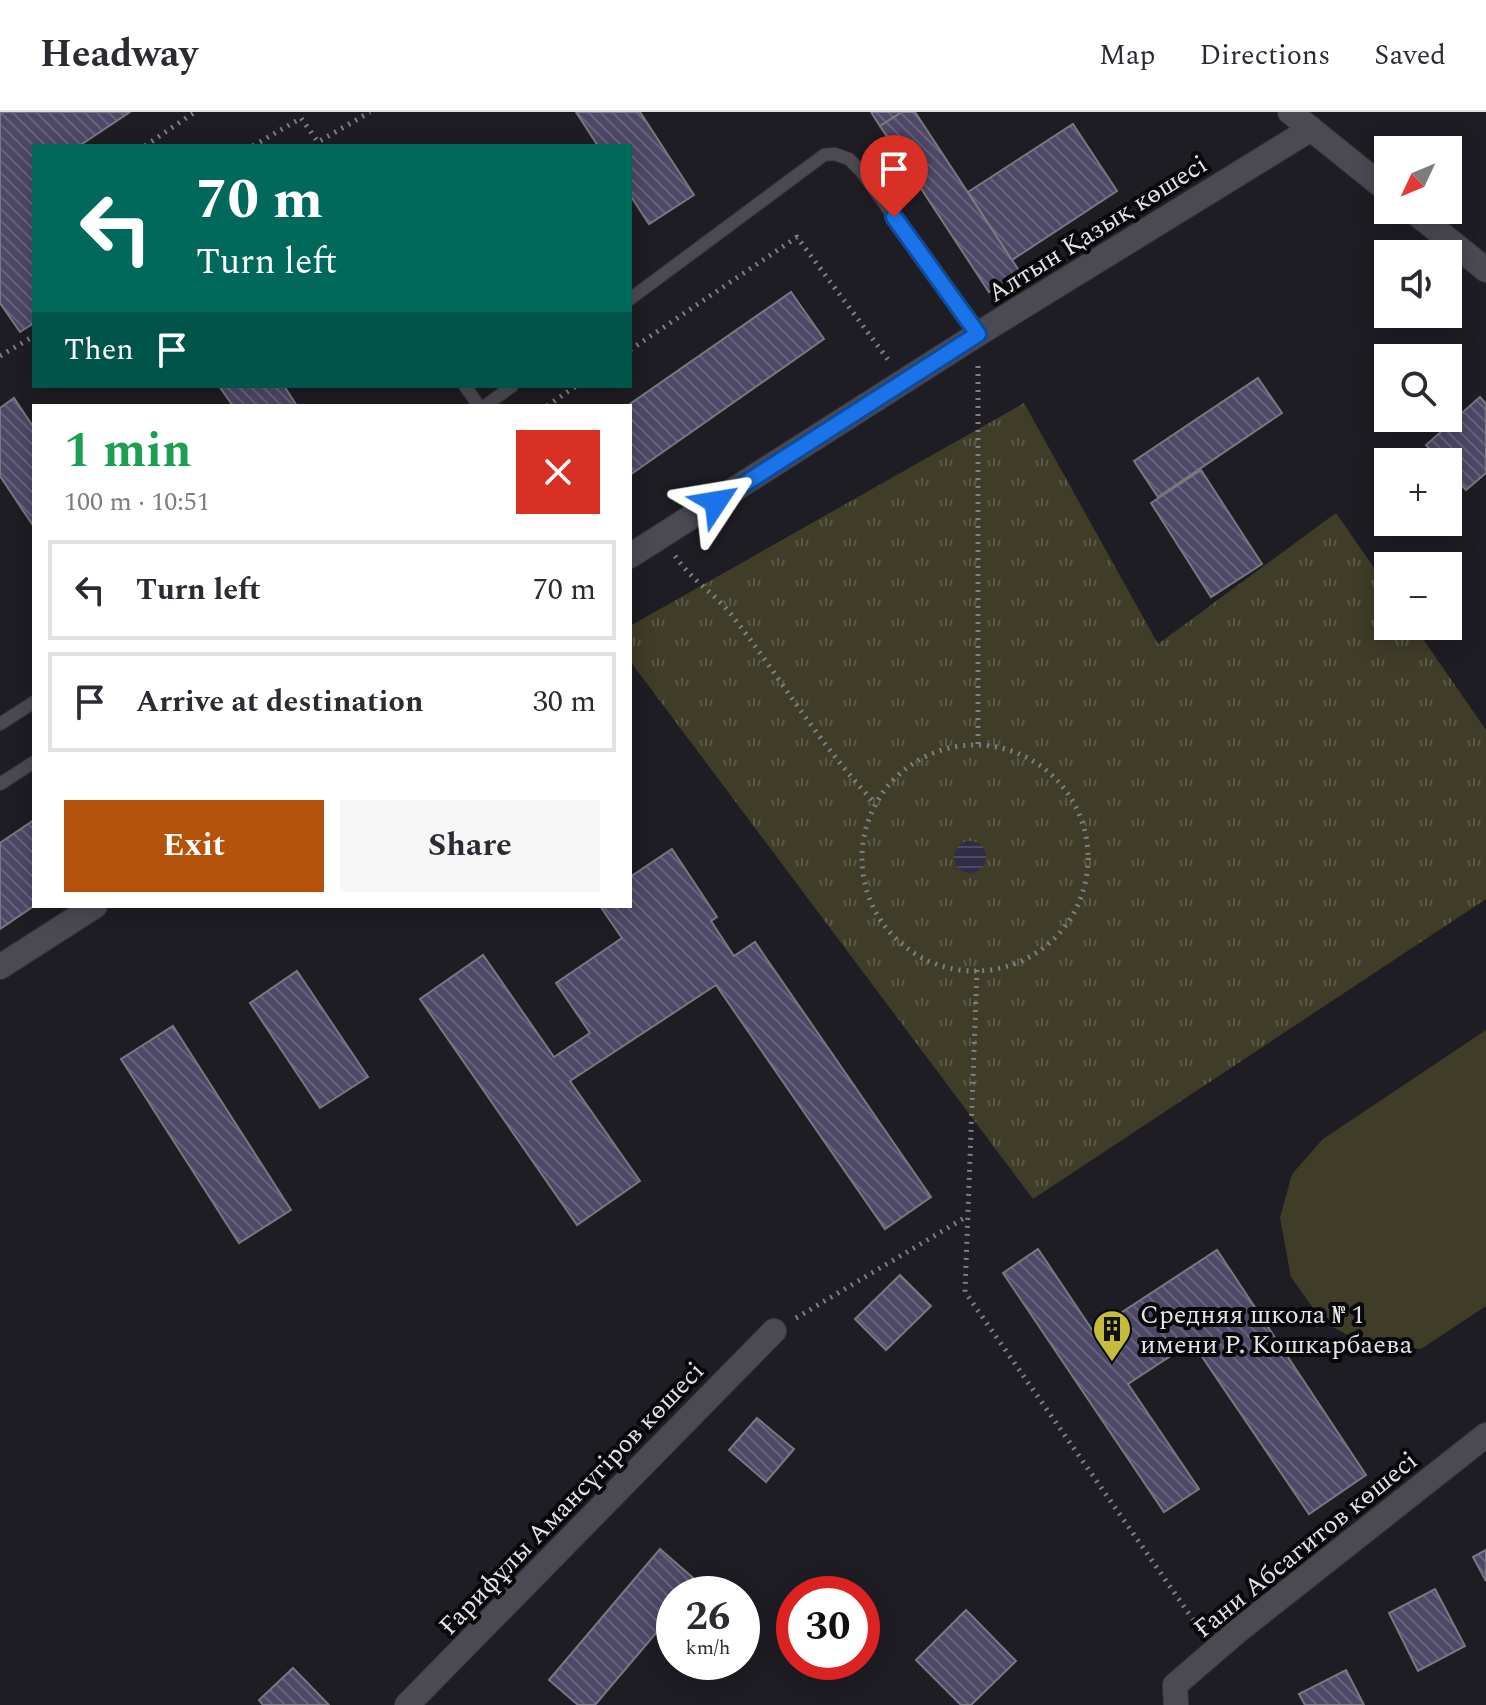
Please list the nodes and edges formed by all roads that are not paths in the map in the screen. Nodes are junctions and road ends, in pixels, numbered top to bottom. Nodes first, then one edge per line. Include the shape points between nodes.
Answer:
1 (1290, 112) edge
2 (1311, 129) junction
3 (1374, 180) edge
4 (1429, 224) edge
5 (1486, 270) edge
6 (632, 298) edge
7 (978, 334) junction
8 (467, 388) edge
9 (509, 388) edge
10 (480, 404) edge
11 (485, 404) edge
12 (632, 555) edge
13 (32, 703) edge
14 (0, 724) edge
15 (32, 763) edge
16 (0, 784) edge
17 (92, 908) edge
18 (0, 967) edge
19 (774, 1331) road end
20 (1486, 1435) edge
21 (407, 1705) edge
22 (1176, 1705) edge

1 - 2 street
2 - 3 street
2 - 7 street, Алтын Қазық көшесі
4 - 5 street
6 - 7 lane via 824,155 835,154 861,171
7 - 12 street, Алтын Қазық көшесі
8 - 10 lane
9 - 11 lane
13 - 14 lane
15 - 16 lane
17 - 18 street
19 - 21 street, Ғарифұлы Амансүгіров көшесі
20 - 22 street, Ғани Абсагитов көшесі via 1175,1685

